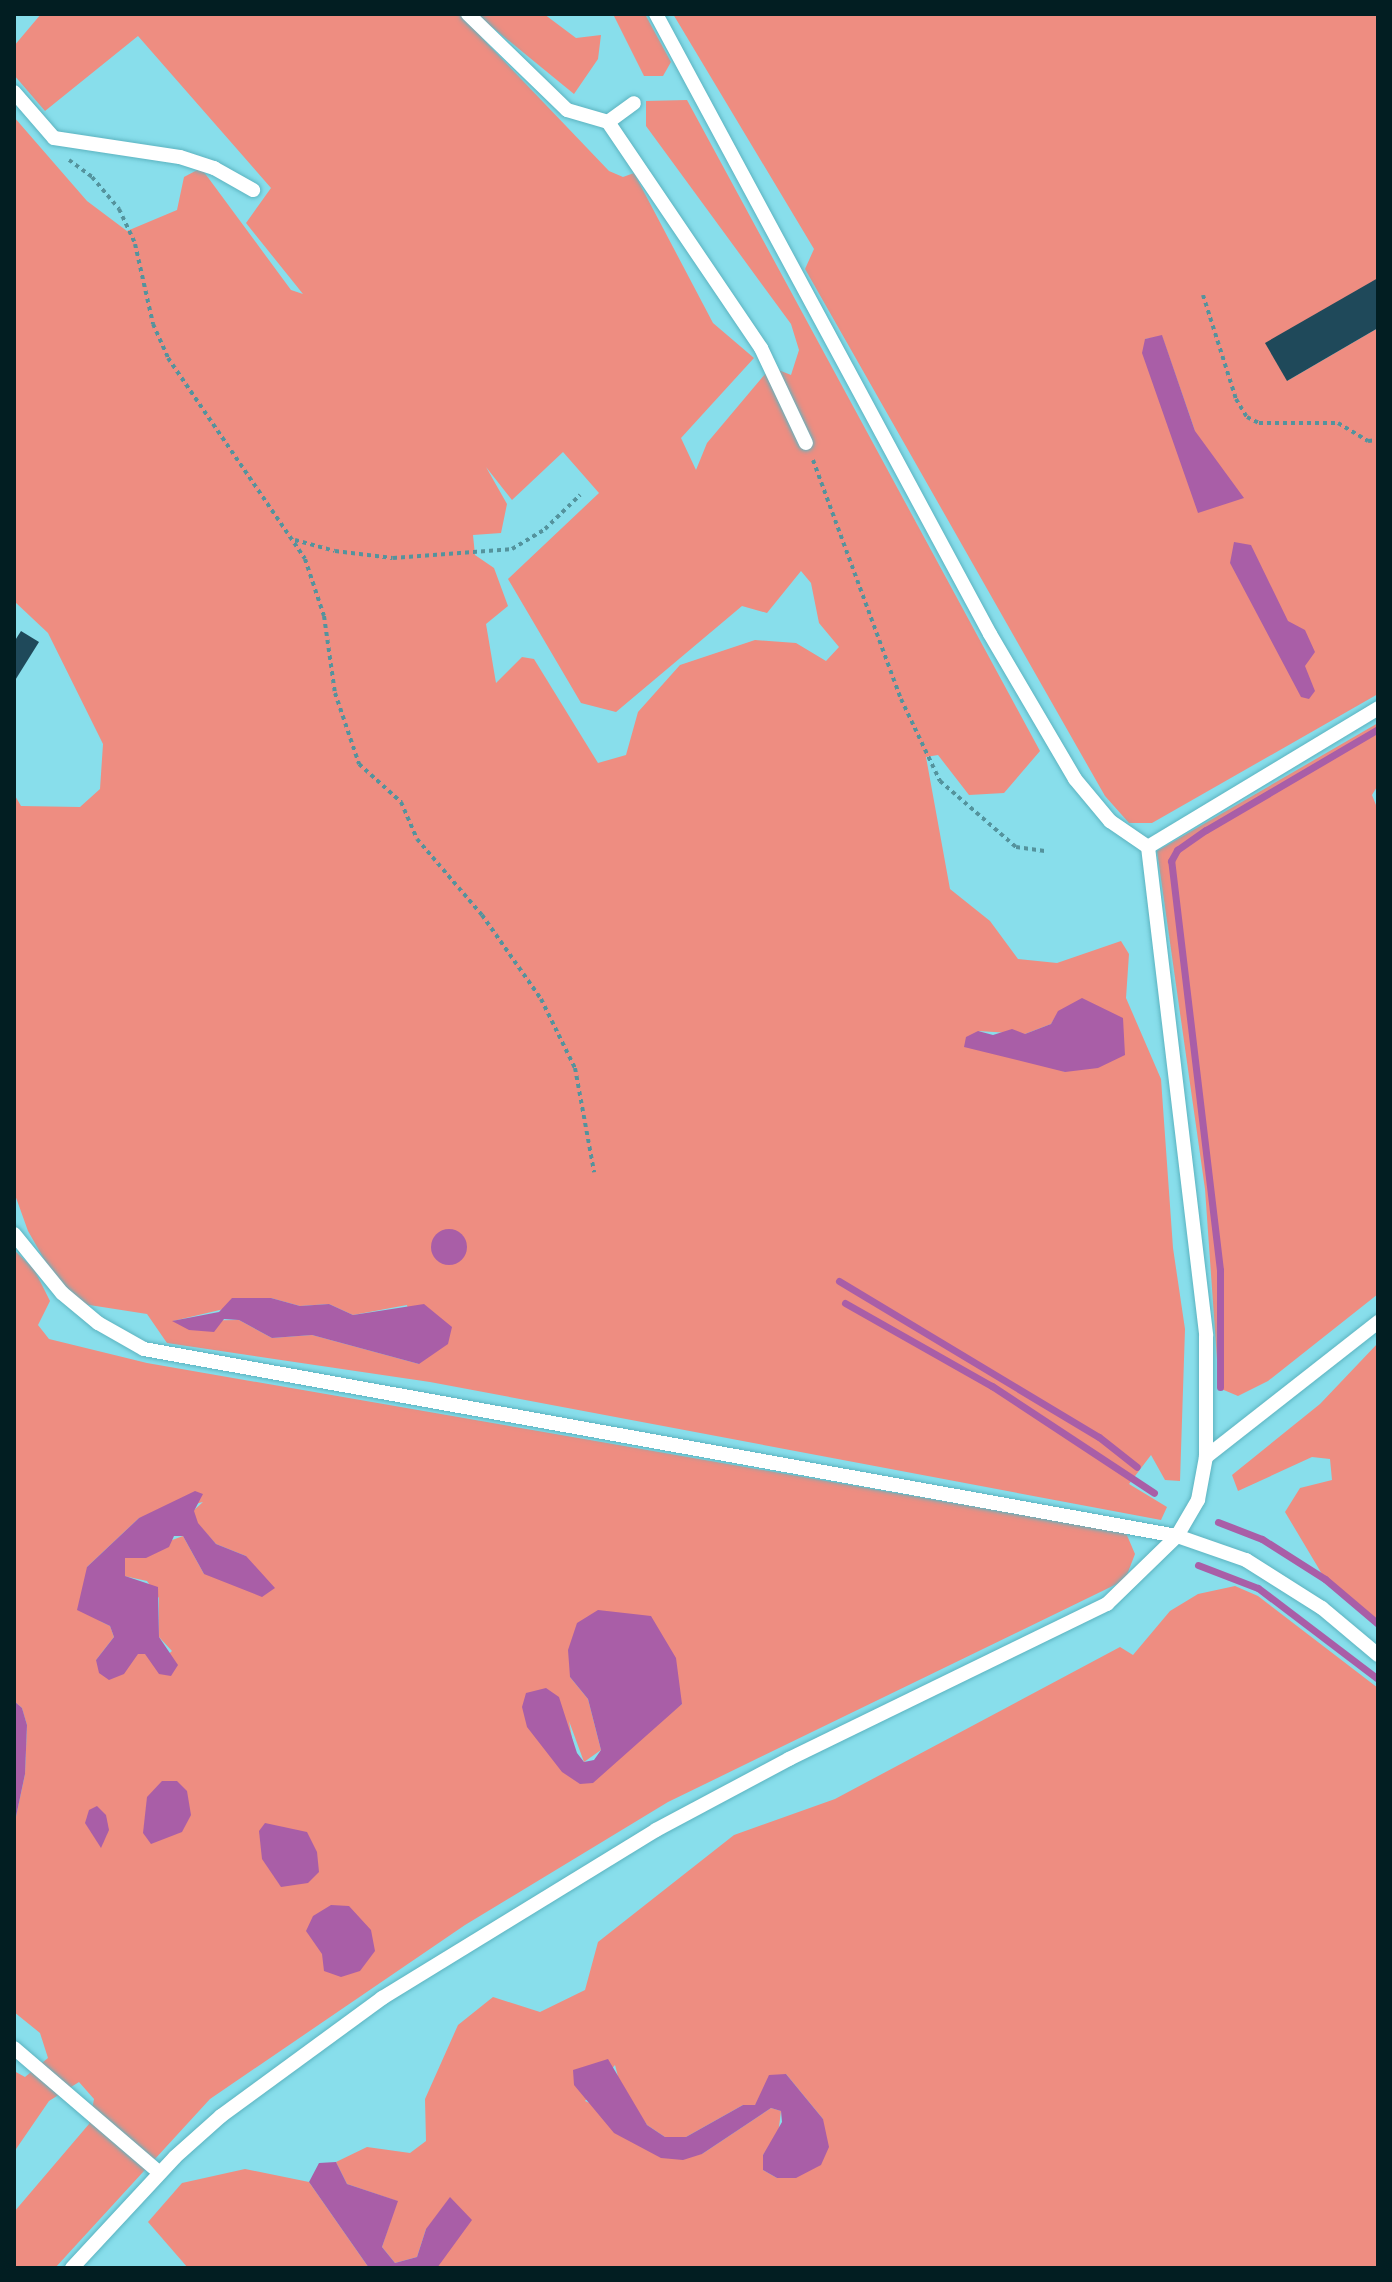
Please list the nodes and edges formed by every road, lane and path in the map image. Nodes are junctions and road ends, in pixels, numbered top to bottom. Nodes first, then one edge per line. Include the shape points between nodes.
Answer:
1 (468, 14) edge
2 (656, 14) edge
3 (14, 92) edge
4 (634, 103) dead end
5 (608, 122) junction
6 (54, 138) junction
7 (253, 190) dead end
8 (1203, 295) dead end
9 (1378, 440) edge
10 (806, 443) joint
11 (580, 495) dead end
12 (293, 539) junction
13 (1378, 708) edge
14 (1148, 847) junction
15 (1045, 851) dead end
16 (594, 1172) dead end
17 (14, 1234) edge
18 (1378, 1322) edge
19 (1206, 1457) junction
20 (1177, 1536) junction
21 (1378, 1655) edge
22 (14, 2048) edge
23 (160, 2173) junction
24 (72, 2268) edge

1 - 5 lane via 567,110
2 - 14 lane via 982,620 1075,779 1110,821
3 - 6 lane
4 - 5 lane
5 - 10 lane via 761,348
6 - 7 lane via 180,157
6 - 12 path via 71,164 92,177 119,209 135,244 153,324 168,358
8 - 9 path via 1236,399 1247,417 1259,423 1338,423 1368,441
10 - 15 path via 901,699 940,781 1016,847
11 - 12 path via 545,529 512,549 393,558
12 - 16 path via 324,616 335,693 359,764 401,802 417,839 482,915 541,999 575,1068
13 - 14 lane
14 - 19 lane via 1204,1320
17 - 20 lane via 62,1293 98,1323 144,1349
18 - 19 lane
19 - 20 lane via 1198,1500
20 - 21 lane via 1246,1560 1322,1608
20 - 23 lane via 1107,1604 669,1823 382,1998 221,2116
22 - 23 lane
23 - 24 lane

